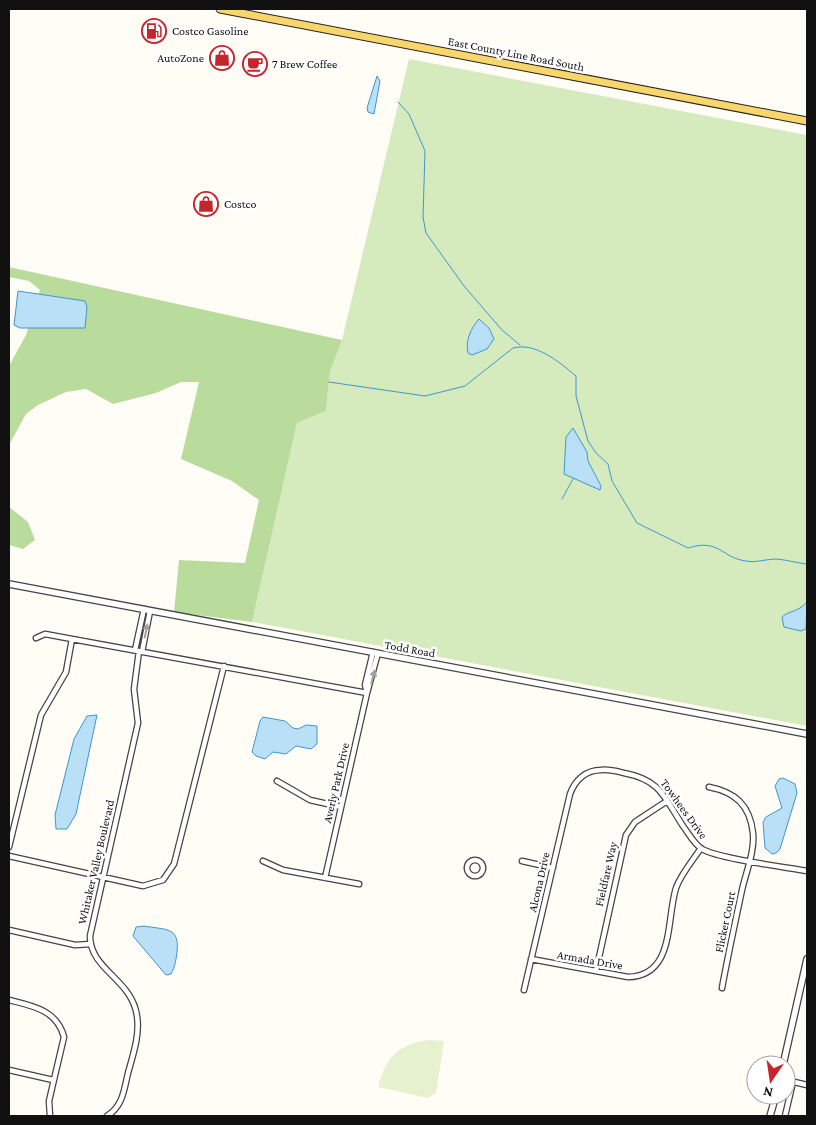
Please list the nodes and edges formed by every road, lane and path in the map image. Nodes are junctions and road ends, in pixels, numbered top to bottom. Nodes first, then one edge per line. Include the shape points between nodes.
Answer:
1 (220, 9) edge
2 (807, 121) edge
3 (9, 584) edge
4 (147, 610) junction
5 (36, 638) dead end
6 (72, 639) junction
7 (139, 651) junction
8 (376, 652) junction
9 (224, 666) junction
10 (367, 693) junction
11 (807, 734) edge
12 (277, 781) dead end
13 (578, 781) joint
14 (709, 787) dead end
15 (667, 801) junction
16 (341, 807) junction
17 (9, 847) edge
18 (701, 848) junction
19 (9, 856) edge
20 (749, 860) junction
21 (263, 861) dead end
22 (522, 861) dead end
23 (553, 868) junction
24 (807, 871) edge
25 (102, 878) junction
26 (325, 878) junction
27 (360, 884) dead end
28 (9, 930) edge
29 (91, 944) junction
30 (532, 959) junction
31 (807, 959) edge
32 (596, 971) junction
33 (722, 988) dead end
34 (524, 990) dead end
35 (9, 1000) edge
36 (785, 1055) edge
37 (9, 1070) edge
38 (54, 1080) junction
39 (50, 1116) edge
40 (107, 1116) edge

1 - 2 main road, East County Line Road South
3 - 4 street, Todd Road
4 - 7 street, Whitaker Valley Boulevard
4 - 8 street, Todd Road
5 - 6 street via 45,634
6 - 7 street
6 - 17 street via 66,672 39,721
7 - 9 street
7 - 25 street, Whitaker Valley Boulevard via 134,689 138,723
8 - 10 street, Averly Park Drive via 365,685
8 - 11 street, Todd Road
9 - 10 street
9 - 25 street via 170,872 163,880 143,886
10 - 16 street, Averly Park Drive
12 - 16 street via 310,800
13 - 15 street, Towhees Drive via 599,770 638,776 655,784
13 - 23 street, Alcona Drive via 571,793
14 - 20 street, Flicker Court via 730,793 744,806 753,832
15 - 18 street, Towhees Drive via 692,840
15 - 32 street, Fieldfare Way via 636,822 627,833
16 - 26 street, Averly Park Drive
18 - 20 street, Towhees Drive
18 - 32 street, Armada Drive via 677,886 662,958 654,968 645,974 628,977
19 - 25 street
20 - 24 street, Towhees Drive
20 - 33 street, Flicker Court
21 - 26 street via 281,870
22 - 23 street
23 - 30 street, Alcona Drive
25 - 29 street, Whitaker Valley Boulevard
26 - 27 street
28 - 29 street via 75,945
29 - 40 street, Whitaker Valley Boulevard via 98,960 129,993 138,1020 122,1097 116,1109
30 - 32 street, Armada Drive
30 - 34 street, Alcona Drive
31 - 36 street
35 - 38 street via 45,1010 61,1028 64,1037
37 - 38 street
38 - 39 street via 48,1106

